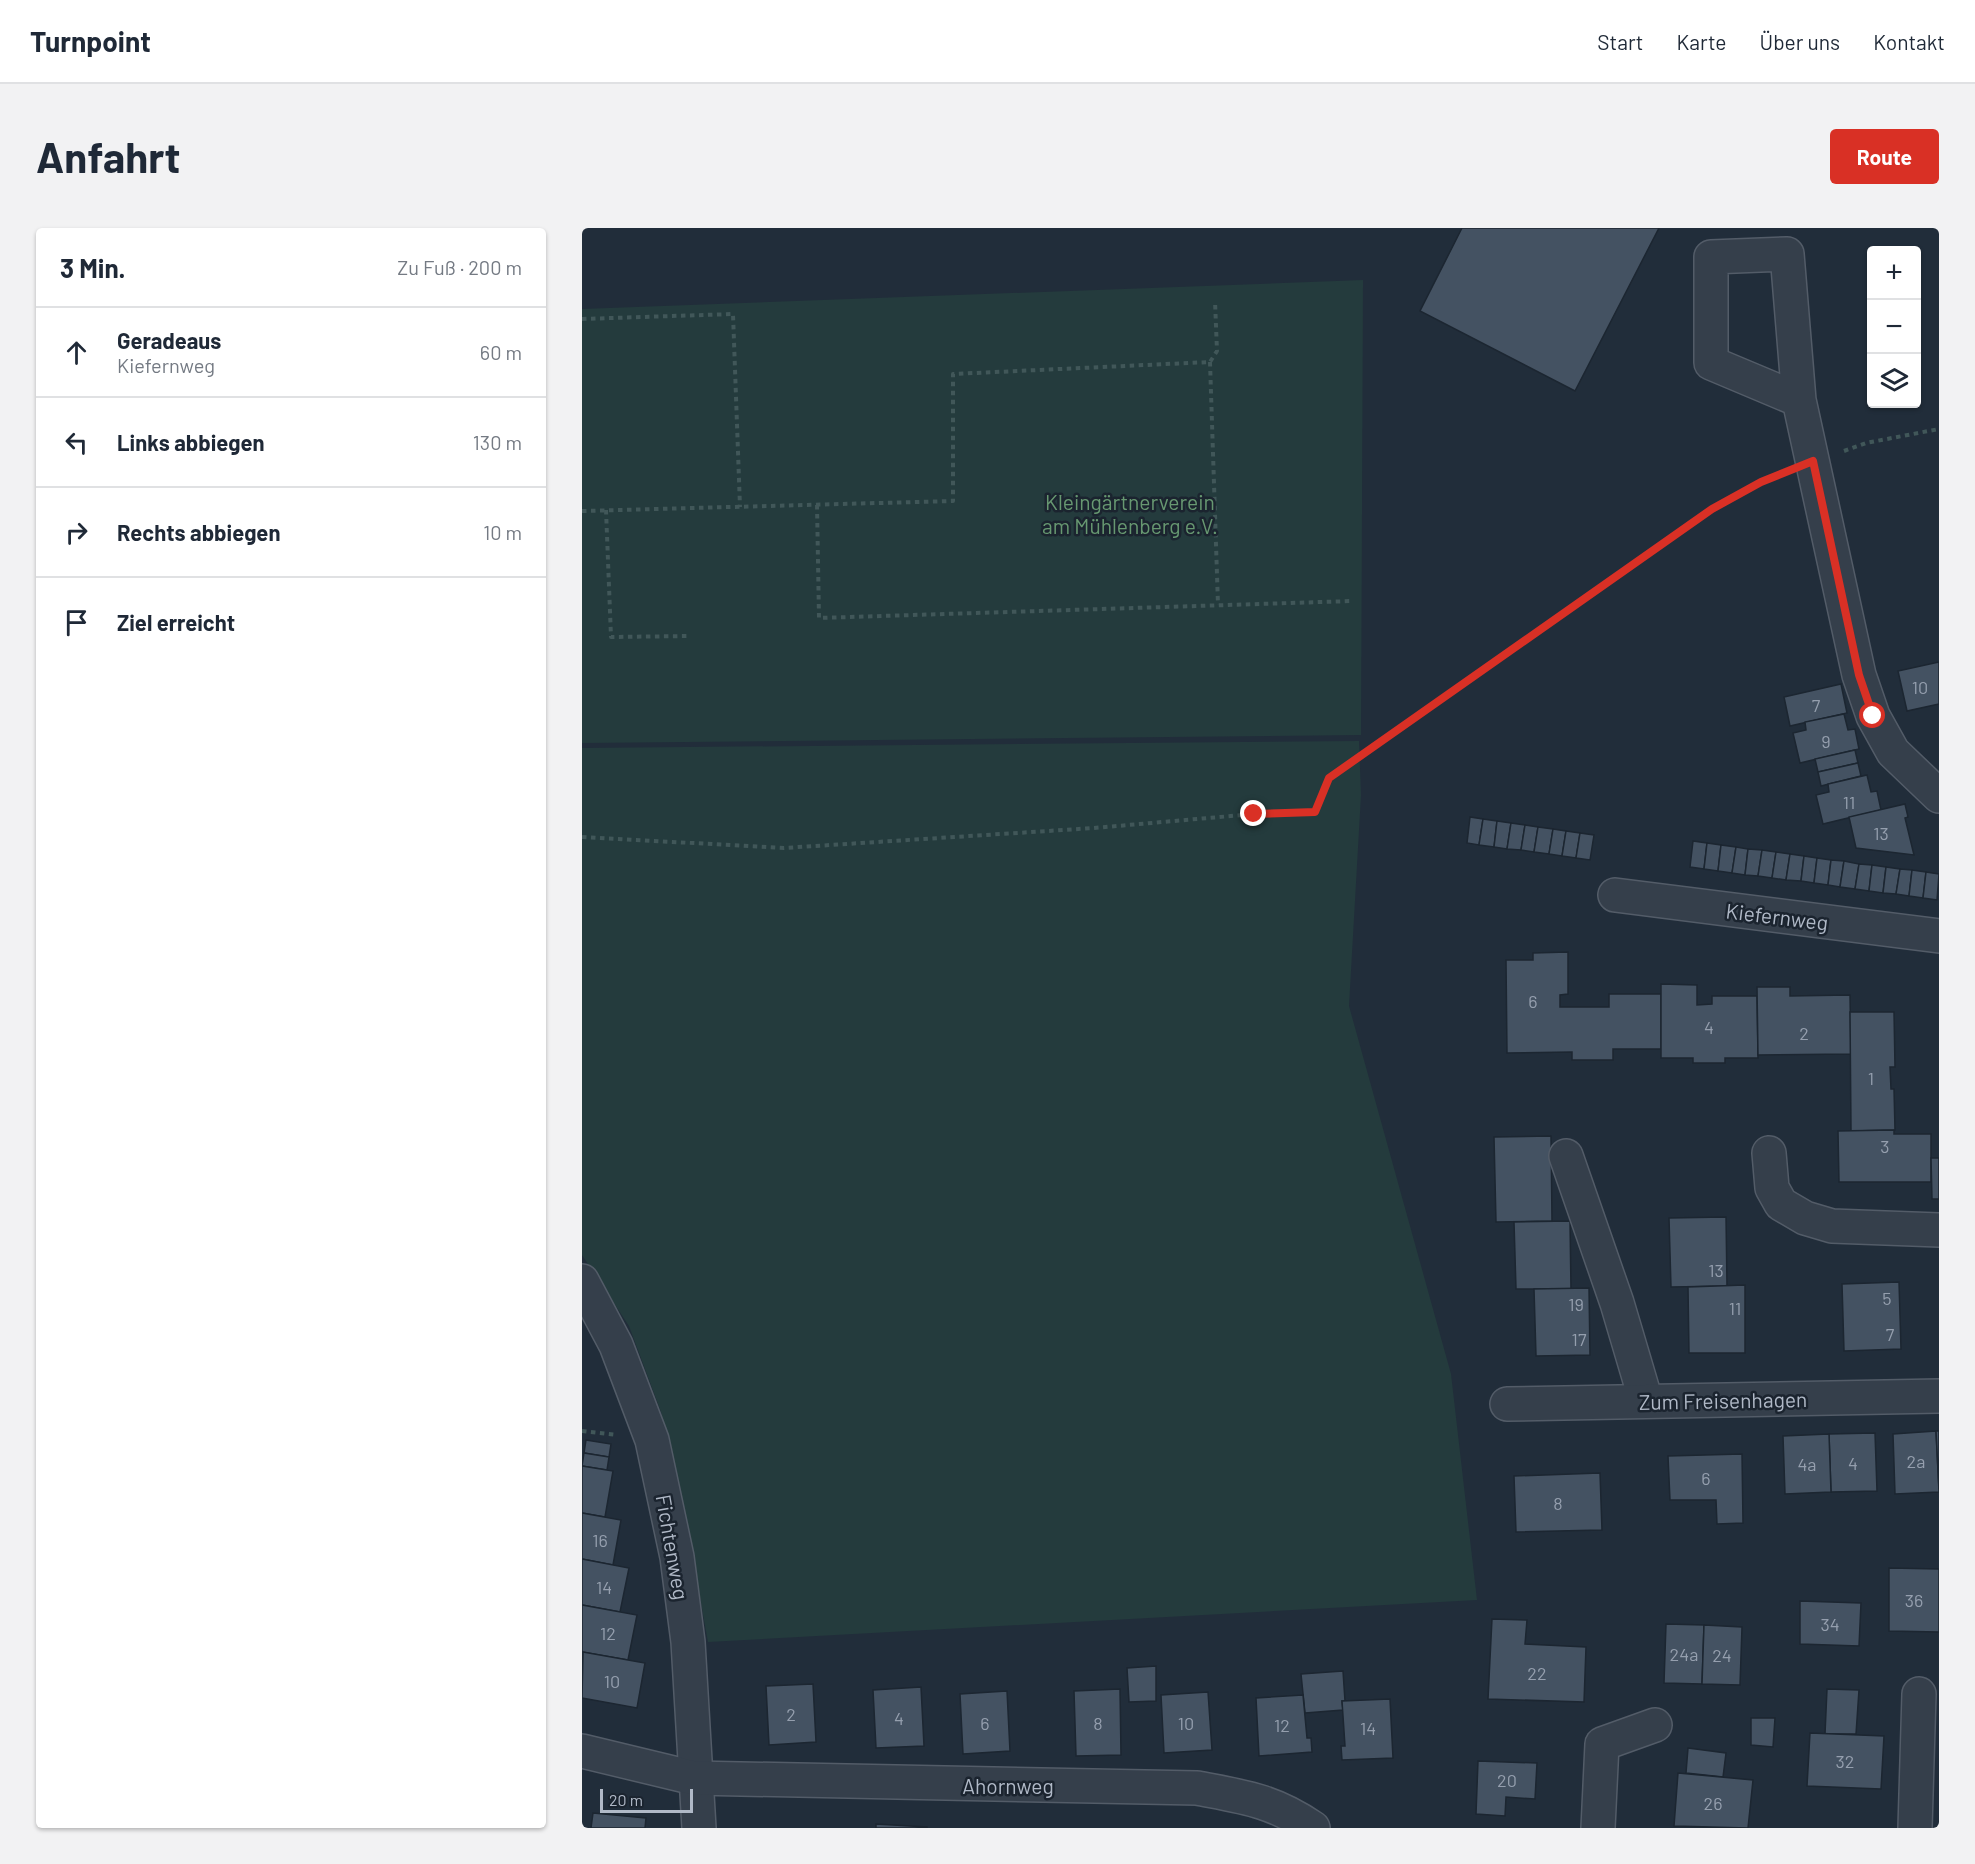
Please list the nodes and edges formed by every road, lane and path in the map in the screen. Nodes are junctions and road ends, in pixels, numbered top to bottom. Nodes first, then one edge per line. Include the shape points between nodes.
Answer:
1 (1215, 301) dead end
2 (582, 319) edge
3 (1210, 362) junction
4 (1799, 400) junction
5 (1939, 429) edge
6 (1811, 453) junction
7 (817, 505) junction
8 (740, 507) junction
9 (606, 510) junction
10 (582, 511) edge
11 (1353, 601) dead end
12 (1218, 605) junction
13 (690, 636) dead end
14 (1939, 796) edge
15 (582, 837) edge
16 (1616, 895) dead end
17 (1939, 936) edge
18 (1769, 1153) dead end
19 (1566, 1156) dead end
20 (1939, 1230) edge
21 (582, 1281) edge
22 (1939, 1396) edge
23 (1646, 1401) junction
24 (1507, 1404) dead end
25 (1918, 1694) dead end
26 (1655, 1725) dead end
27 (582, 1750) edge
28 (694, 1778) junction
29 (699, 1828) edge
30 (1312, 1828) edge
31 (1598, 1828) edge
32 (1915, 1828) edge

1 - 3 path via 1217,351
2 - 8 path via 733,314
3 - 7 path via 953,374 952,501
3 - 12 path
4 - 4 street via 1787,254 1711,257 1711,363
4 - 6 street
5 - 6 path
6 - 14 street via 1859,675 1873,716 1893,752
6 - 15 path via 1712,509 1348,764 1329,778 1315,812 784,848
7 - 8 path
7 - 12 path via 819,618
8 - 9 path
9 - 10 path
9 - 13 path via 611,637
11 - 12 path
16 - 17 street, Kiefernweg
18 - 20 street via 1772,1188 1781,1204 1805,1218 1832,1226
19 - 23 street
21 - 28 street, Fichtenweg via 616,1345 652,1440 677,1557 688,1642
22 - 23 street, Zum Freisenhagen
23 - 24 street, Zum Freisenhagen
25 - 32 street
26 - 31 street via 1602,1744
27 - 28 street, Ahornweg
28 - 29 street, Fichtenweg
28 - 30 street, Ahornweg via 1197,1788 1256,1799

